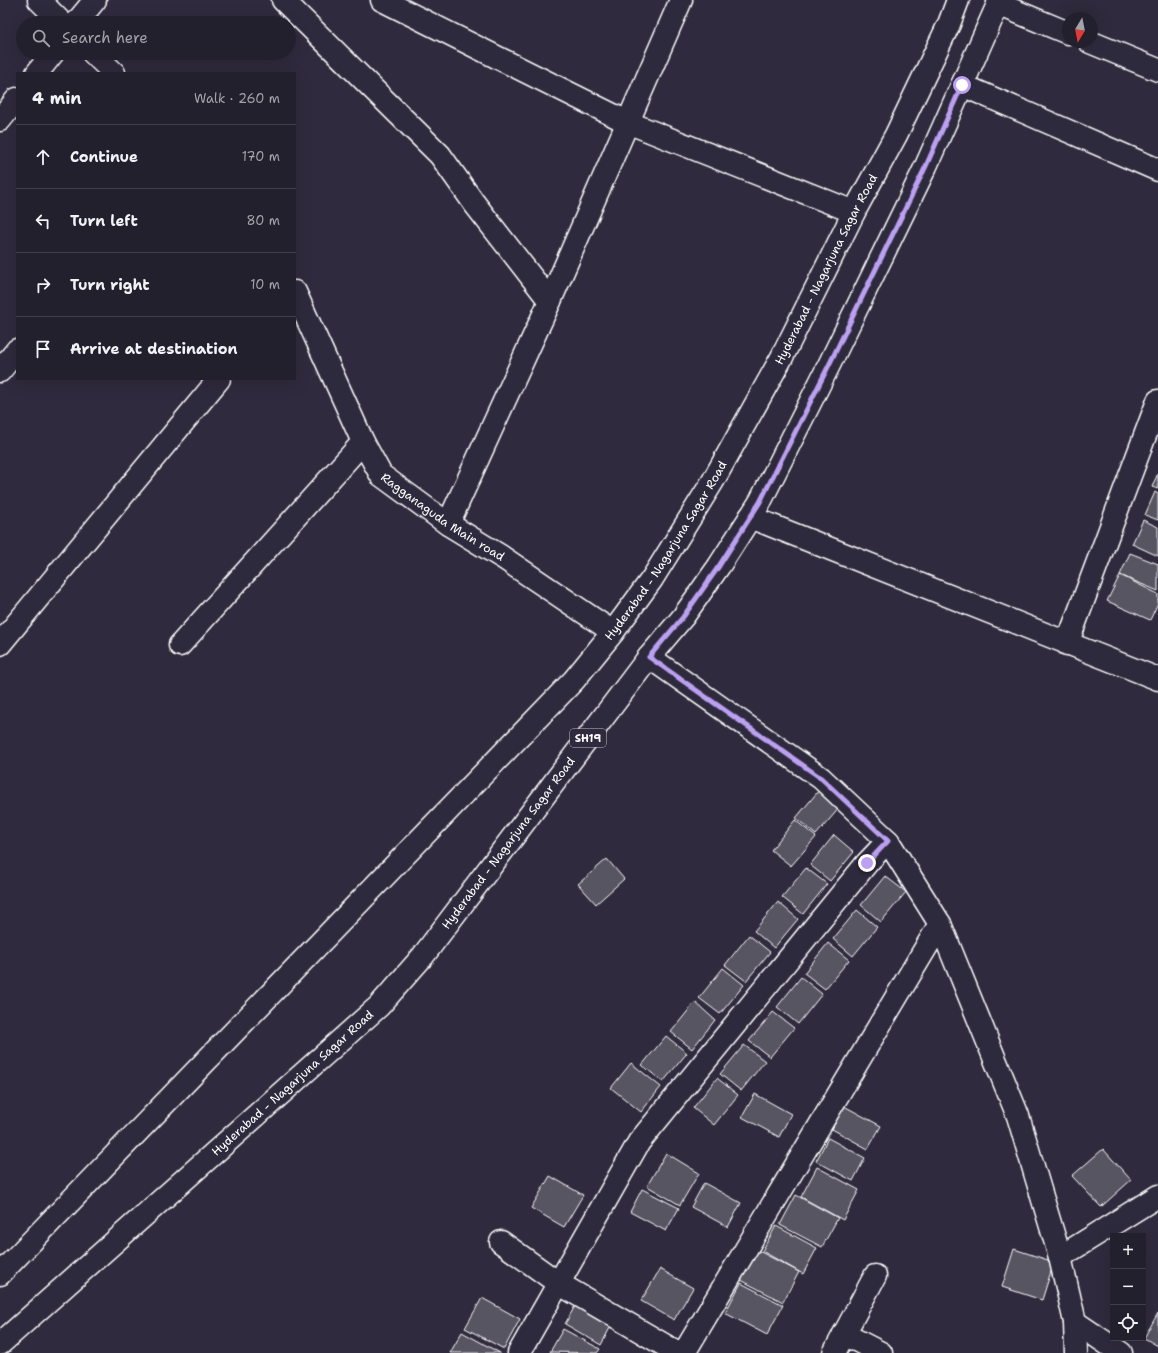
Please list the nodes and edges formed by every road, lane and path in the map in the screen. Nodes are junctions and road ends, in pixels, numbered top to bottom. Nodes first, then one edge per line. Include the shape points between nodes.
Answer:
1 (39, 0) edge
2 (95, 0) edge
3 (283, 0) edge
4 (382, 0) edge
5 (681, 0) edge
6 (958, 0) edge
7 (999, 2) edge
8 (55, 16) edge
9 (82, 16) edge
10 (1062, 30) edge
11 (1098, 45) edge
12 (47, 60) edge
13 (100, 60) edge
14 (1158, 70) edge
15 (38, 72) edge
16 (113, 72) edge
17 (962, 85) junction
18 (16, 100) edge
19 (0, 120) edge
20 (627, 122) junction
21 (1158, 170) edge
22 (854, 212) junction
23 (296, 294) edge
24 (550, 301) junction
25 (16, 351) edge
26 (0, 371) edge
27 (218, 380) edge
28 (1158, 401) edge
29 (363, 442) junction
30 (750, 517) junction
31 (448, 524) junction
32 (613, 632) junction
33 (0, 644) edge
34 (1066, 644) junction
35 (180, 645) dead end
36 (649, 657) junction
37 (1158, 679) edge
38 (888, 841) junction
39 (940, 924) junction
40 (1158, 1196) edge
41 (501, 1242) dead end
42 (1060, 1257) junction
43 (0, 1274) edge
44 (875, 1276) dead end
45 (558, 1283) junction
46 (1075, 1322) junction
47 (844, 1334) junction
48 (0, 1344) edge
49 (519, 1353) edge
50 (678, 1353) edge
51 (684, 1353) edge
52 (834, 1353) edge
53 (882, 1353) edge
54 (1076, 1353) edge
55 (1121, 1353) edge

1 - 8 street
2 - 9 street
3 - 24 street via 440,155
4 - 20 street
5 - 20 street
6 - 22 street, Hyderabad - Nagarjuna Sagar Road via 896,135
7 - 10 street
7 - 17 street, Hyderabad - Nagarjuna Sagar Road / SH19
11 - 14 street
12 - 15 street
13 - 16 street
17 - 21 street
17 - 30 street, Hyderabad - Nagarjuna Sagar Road / SH19 via 926,166 830,363
18 - 19 street
20 - 22 street
20 - 24 street
22 - 32 street, Hyderabad - Nagarjuna Sagar Road via 782,357 712,481 652,579
23 - 29 street, Ragganaguda Main road
24 - 31 street
25 - 26 street
27 - 33 street
28 - 34 street
29 - 31 street, Ragganaguda Main road via 381,475
29 - 35 street
30 - 34 street
30 - 36 street, Hyderabad - Nagarjuna Sagar Road / SH19 via 683,617
31 - 32 street, Ragganaguda Main road
32 - 43 street, Hyderabad - Nagarjuna Sagar Road via 574,680
34 - 37 street
36 - 38 street via 821,778
36 - 48 street, Hyderabad - Nagarjuna Sagar Road / SH19 via 423,956 379,1006
38 - 39 street
38 - 45 street via 867,863 639,1142
39 - 42 street via 1018,1116
39 - 51 street
40 - 42 street
41 - 45 street
42 - 46 street
44 - 47 street
45 - 49 street
45 - 50 street
46 - 54 street
46 - 55 street
47 - 52 street
47 - 53 street

